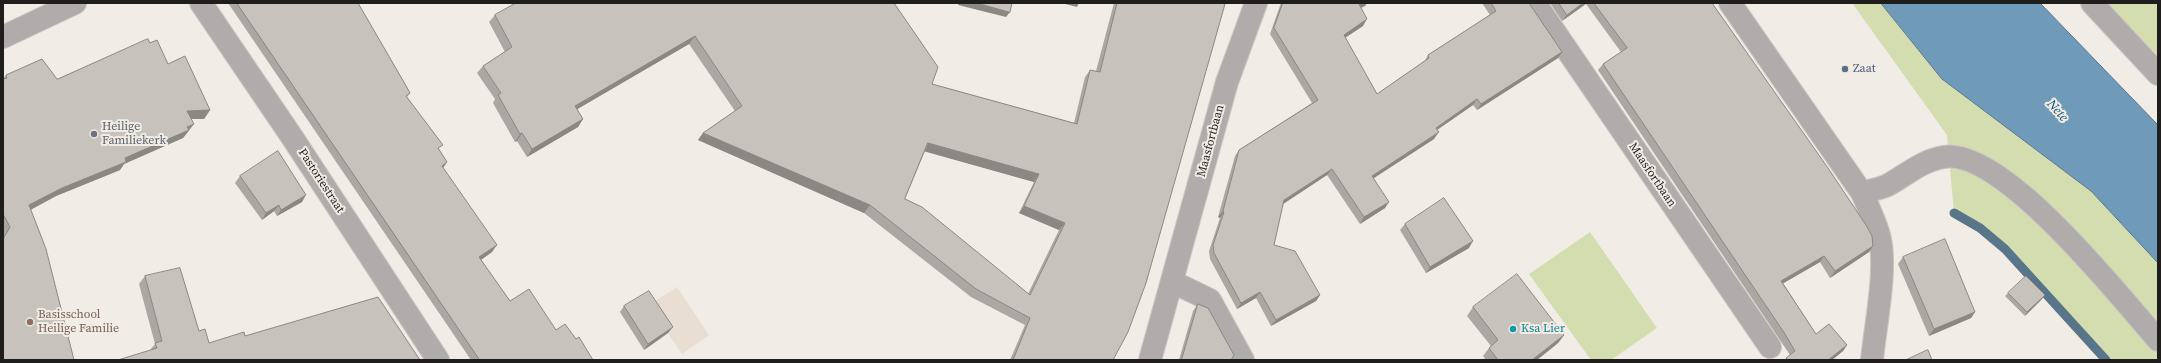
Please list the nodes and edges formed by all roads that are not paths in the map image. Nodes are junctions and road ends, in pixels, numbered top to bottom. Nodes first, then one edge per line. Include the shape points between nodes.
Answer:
1 (76, 3) edge
2 (202, 3) edge
3 (1256, 3) edge
4 (1535, 3) edge
5 (1730, 3) edge
6 (2092, 3) edge
7 (3, 36) edge
8 (2158, 74) edge
9 (1862, 193) junction
10 (1172, 282) junction
11 (2158, 340) edge
12 (1770, 347) dead end
13 (438, 360) edge
14 (1150, 360) edge
15 (1243, 360) edge
16 (1872, 360) edge

1 - 7 street
2 - 13 street, Pastoriestraat
3 - 10 street, Maasfortbaan via 1227,82
4 - 12 street, Maasfortbaan
5 - 9 street
6 - 8 street
9 - 11 street via 1886,186 1924,163 1945,157 1966,158 2007,182 2038,207
9 - 16 street via 1880,236 1882,262
10 - 14 street, Maasfortbaan
10 - 15 street via 1210,300

